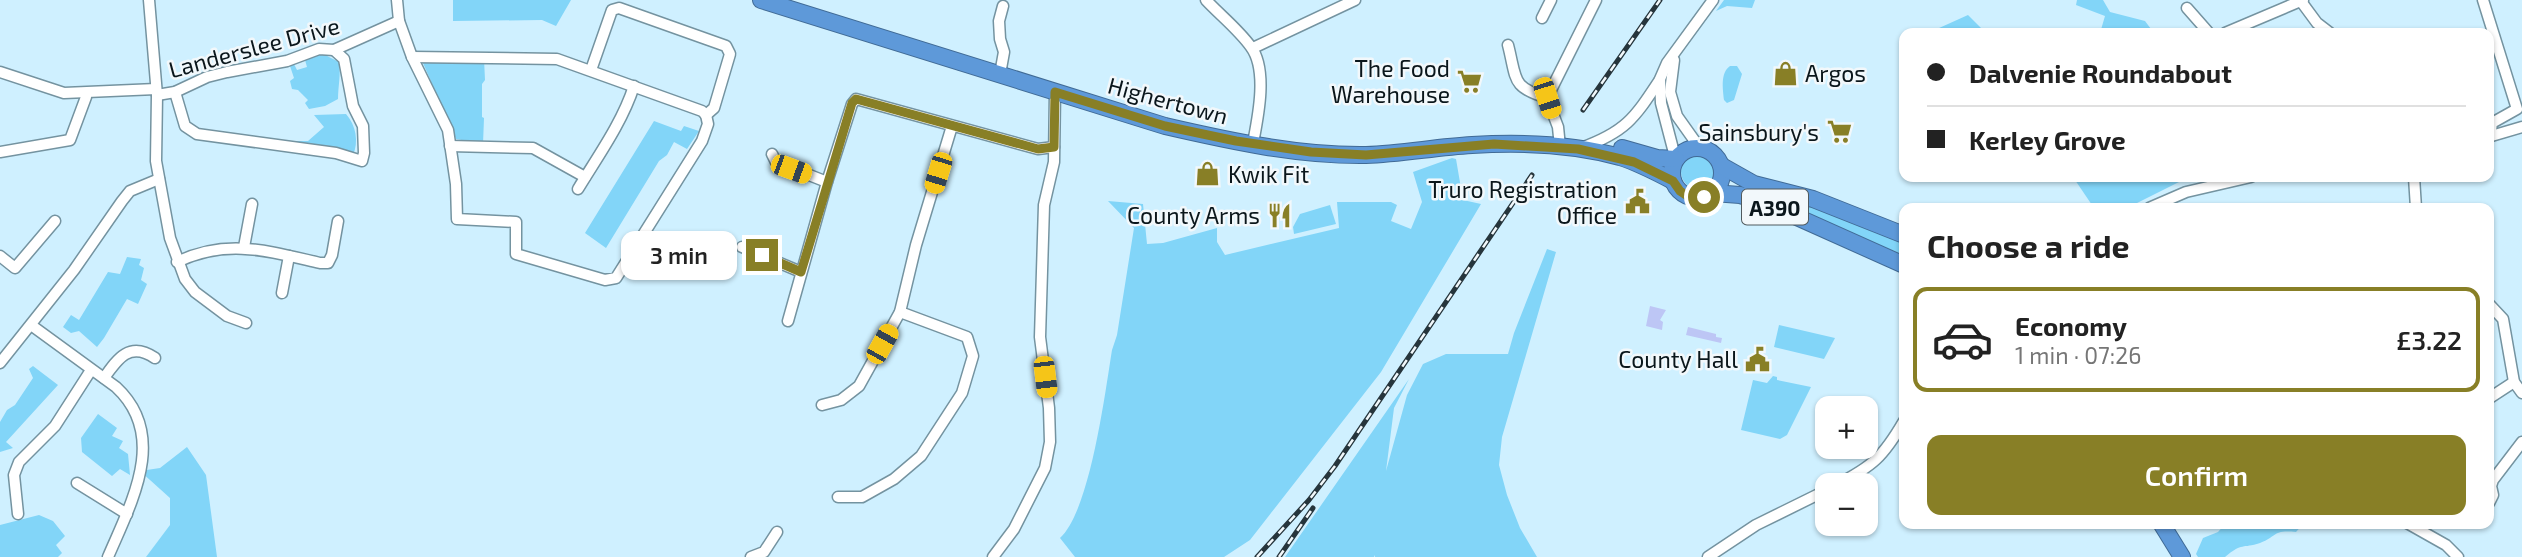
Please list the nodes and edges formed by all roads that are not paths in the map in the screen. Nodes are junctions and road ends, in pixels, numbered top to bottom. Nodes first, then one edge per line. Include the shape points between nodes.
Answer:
1 (149, 0) edge
2 (390, 0) edge
3 (397, 0) edge
4 (761, 0) edge
5 (1206, 0) edge
6 (1355, 0) edge
7 (1551, 0) edge
8 (1713, 0) edge
9 (2301, 0) edge
10 (2483, 0) edge
11 (1595, 1) edge
12 (1003, 6) dead end
13 (2187, 8) dead end
14 (1542, 18) dead end
15 (399, 21) junction
16 (2205, 28) edge
17 (2237, 28) edge
18 (2324, 28) edge
19 (2492, 28) edge
20 (2494, 35) edge
21 (1508, 45) dead end
22 (1253, 48) junction
23 (334, 51) junction
24 (1676, 51) junction
25 (412, 57) junction
26 (591, 70) junction
27 (0, 72) edge
28 (1000, 74) junction
29 (1660, 79) junction
30 (634, 86) junction
31 (157, 92) junction
32 (175, 92) junction
33 (1055, 92) junction
34 (85, 93) junction
35 (1547, 98) junction
36 (706, 115) junction
37 (2494, 121) edge
38 (952, 126) junction
39 (2522, 127) edge
40 (2494, 135) edge
41 (1253, 143) junction
42 (450, 146) junction
43 (1560, 146) junction
44 (1054, 147) junction
45 (1699, 148) junction
46 (1578, 149) junction
47 (0, 152) edge
48 (772, 154) dead end
49 (1677, 158) junction
50 (1722, 166) junction
51 (585, 177) junction
52 (159, 180) junction
53 (1673, 181) junction
54 (827, 182) junction
55 (2229, 182) edge
56 (2414, 182) edge
57 (578, 189) dead end
58 (1713, 193) junction
59 (2161, 203) edge
60 (2416, 203) edge
61 (252, 204) dead end
62 (55, 221) dead end
63 (338, 221) dead end
64 (1899, 233) edge
65 (244, 247) junction
66 (742, 247) dead end
67 (0, 256) edge
68 (289, 256) junction
69 (177, 262) junction
70 (1899, 263) edge
71 (801, 272) junction
72 (282, 293) dead end
73 (2494, 309) edge
74 (900, 312) junction
75 (788, 321) dead end
76 (246, 323) dead end
77 (31, 325) junction
78 (155, 358) dead end
79 (0, 363) edge
80 (91, 370) junction
81 (104, 378) junction
82 (2514, 382) junction
83 (2522, 393) edge
84 (2494, 396) edge
85 (822, 405) dead end
86 (1899, 430) edge
87 (2522, 442) edge
88 (1859, 473) edge
89 (2494, 479) edge
90 (77, 483) dead end
91 (1815, 496) edge
92 (838, 497) dead end
93 (18, 514) dead end
94 (127, 514) junction
95 (2165, 529) edge
96 (2418, 529) edge
97 (777, 532) dead end
98 (767, 555) edge
99 (108, 557) edge
100 (751, 557) edge
101 (993, 557) edge
102 (1708, 557) edge
103 (2182, 557) edge
104 (2458, 557) edge

1 - 31 street
2 - 15 street
3 - 15 street
4 - 28 highway, Highertown
5 - 22 street
6 - 22 street
7 - 14 street
8 - 24 street
9 - 17 street
9 - 18 street
10 - 19 street
11 - 35 street
12 - 28 street
13 - 16 street
15 - 23 street, Landerslee Drive
15 - 25 street
20 - 37 street via 2517,109
21 - 35 street via 1519,86
22 - 41 street via 1260,92
23 - 32 street, Landerslee Drive via 319,49 287,61 207,77
23 - 32 street via 345,59 353,106 363,125 362,161 336,153 197,134 185,126
24 - 29 street
24 - 45 street via 1670,81 1672,101
25 - 26 street via 556,59
25 - 42 street via 442,116
26 - 30 street
26 - 36 street via 612,10 619,8 726,46 730,54 714,108
27 - 34 street, Landerslee Drive via 64,93
28 - 33 highway, Highertown
29 - 46 street via 1625,126
29 - 49 street via 1661,103
30 - 36 street
30 - 51 street via 629,103
31 - 32 street, Landerslee Drive
31 - 34 street, Landerslee Drive
31 - 52 street
33 - 41 highway, Highertown via 1165,126
33 - 44 street
34 - 47 street via 69,140
35 - 43 street
36 - 42 street via 702,141 616,278 605,280 516,254 516,222 457,219
38 - 44 street via 1038,149
38 - 54 street via 856,99
38 - 74 street
39 - 40 street
41 - 43 highway, Highertown via 1366,155 1494,144
42 - 51 street via 533,148
43 - 46 highway, Highertown
44 - 101 street via 1044,205 1040,337 1050,442 1045,468 1014,529
45 - 49 highway
45 - 50 highway via 1715,155
46 - 49 highway, Highertown via 1620,148
46 - 53 highway, Highertown via 1634,162
48 - 54 street via 776,162
49 - 53 highway
50 - 58 highway via 1721,183
50 - 64 highway, A390 via 1754,184 1813,199
51 - 57 street
52 - 69 street
52 - 77 street via 130,191 121,201
53 - 58 highway via 1693,197
54 - 71 street
55 - 59 street
56 - 60 street
58 - 70 highway, A390 via 1761,201
61 - 65 street
62 - 67 street via 15,268
63 - 68 street via 328,262
65 - 68 street
65 - 69 street via 207,251
66 - 71 street
68 - 72 street
69 - 76 street via 195,292 227,316
71 - 75 street
73 - 82 street via 2503,319
74 - 85 street via 859,386 841,400
74 - 92 street via 967,337 973,356 962,393 921,456 894,479 862,497
77 - 79 street
77 - 80 street
78 - 81 street via 145,351 130,351
80 - 81 street
80 - 93 street via 55,426 19,463 14,475
81 - 94 street via 128,398 141,425 143,460
82 - 83 street
82 - 84 street
86 - 88 street via 1870,467
87 - 89 street
90 - 94 street
91 - 102 street
94 - 99 street
95 - 103 highway
96 - 104 street
97 - 98 street
98 - 100 street

